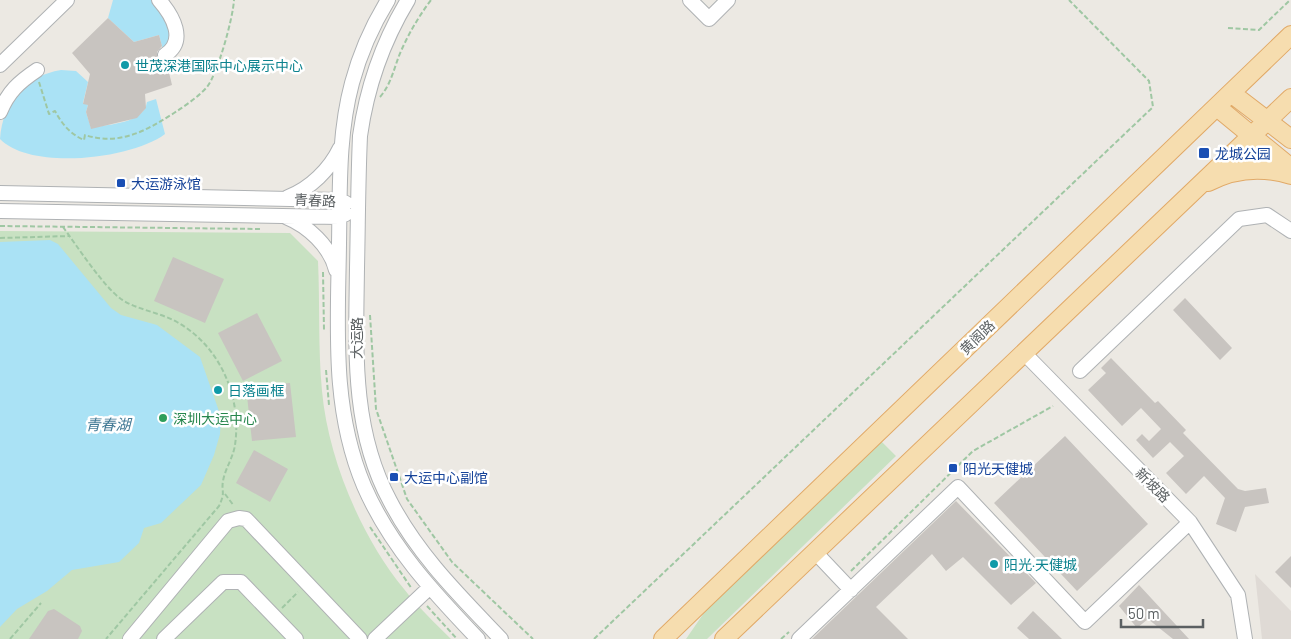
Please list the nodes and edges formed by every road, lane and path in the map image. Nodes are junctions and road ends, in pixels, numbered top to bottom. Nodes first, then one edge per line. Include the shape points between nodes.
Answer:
1 (66, 0) edge
2 (159, 0) edge
3 (234, 0) edge
4 (388, 0) edge
5 (408, 0) edge
6 (431, 0) edge
7 (690, 0) edge
8 (728, 0) edge
9 (1069, 0) edge
10 (1290, 0) edge
11 (1228, 28) dead end
12 (1291, 35) edge
13 (165, 55) dead end
14 (0, 65) edge
15 (38, 72) joint
16 (1231, 93) junction
17 (1291, 98) edge
18 (376, 103) dead end
19 (1217, 107) junction
20 (0, 112) edge
21 (1266, 122) junction
22 (1251, 136) junction
23 (1291, 140) edge
24 (342, 145) junction
25 (1291, 168) edge
26 (1291, 175) edge
27 (1198, 186) junction
28 (0, 193) edge
29 (284, 198) junction
30 (339, 200) junction
31 (358, 208) junction
32 (0, 211) edge
33 (284, 216) junction
34 (339, 217) junction
35 (0, 226) edge
36 (63, 227) junction
37 (266, 229) dead end
38 (1291, 231) edge
39 (70, 236) junction
40 (0, 238) edge
41 (322, 269) dead end
42 (338, 278) junction
43 (370, 313) dead end
44 (324, 334) dead end
45 (1024, 353) junction
46 (325, 363) dead end
47 (1080, 371) dead end
48 (330, 408) dead end
49 (1190, 522) junction
50 (369, 524) dead end
51 (815, 552) junction
52 (307, 584) junction
53 (429, 588) junction
54 (851, 590) junction
55 (418, 598) junction
56 (41, 603) dead end
57 (274, 616) junction
58 (10, 639) edge
59 (106, 639) edge
60 (130, 639) edge
61 (164, 639) edge
62 (296, 639) edge
63 (360, 639) edge
64 (375, 639) edge
65 (457, 639) edge
66 (478, 639) edge
67 (501, 639) edge
68 (534, 639) edge
69 (594, 639) edge
70 (664, 639) edge
71 (724, 639) edge
72 (799, 639) edge
73 (1245, 639) edge

1 - 14 street
2 - 13 street via 170,12 176,30 173,50
3 - 15 path via 230,29 207,86 185,106 146,131 111,140 85,135 84,140 77,137 61,122 55,111 50,114 40,92
4 - 24 street, 大运路 via 362,51 352,84
5 - 31 street, 大运路 via 381,50 364,109
6 - 18 path via 415,23 389,86
7 - 8 street via 708,19
9 - 69 path via 1149,81 1153,107
10 - 11 path via 1259,30
12 - 16 main road, 黄阁路
15 - 20 street via 19,82
16 - 19 main road, 黄阁路
16 - 21 main road
17 - 21 main road
19 - 22 main road
19 - 70 main road, 黄阁路
21 - 22 main road
21 - 23 main road
22 - 25 main road
22 - 27 main road
24 - 29 street via 318,177 302,190
24 - 30 street, 大运路
26 - 27 main road via 1259,169 1240,170
27 - 45 main road
28 - 29 street, 青春路
29 - 30 street, 青春路
30 - 31 street, 青春路
30 - 34 street, 大运路
31 - 34 street, 青春路
31 - 67 street, 大运路 via 357,385 360,414 376,470 392,507 424,555
32 - 33 street, 青春路
33 - 34 street, 青春路
33 - 42 street via 305,228 324,245
34 - 42 street, 大运路
35 - 36 path
36 - 37 path
36 - 39 path
38 - 47 street via 1267,216 1239,220
39 - 40 path
39 - 59 path via 120,298 178,322 215,357 227,379 237,424 235,446 223,482 225,494 219,506
41 - 44 path
42 - 53 street, 大运路 via 340,403 352,454 387,530
43 - 68 path via 376,409 407,499 452,562
45 - 49 street, 新坡路
45 - 51 main road
46 - 48 path
49 - 54 street via 1085,622 958,487
49 - 73 street, 新坡路 via 1238,595
50 - 55 path
51 - 54 street
51 - 71 main road
52 - 57 path
52 - 60 street via 246,519 233,519
52 - 63 street
53 - 55 street
53 - 66 street, 大运路
54 - 72 street
55 - 64 street
55 - 65 path
56 - 58 path
57 - 61 street via 241,582 223,582
57 - 62 street

